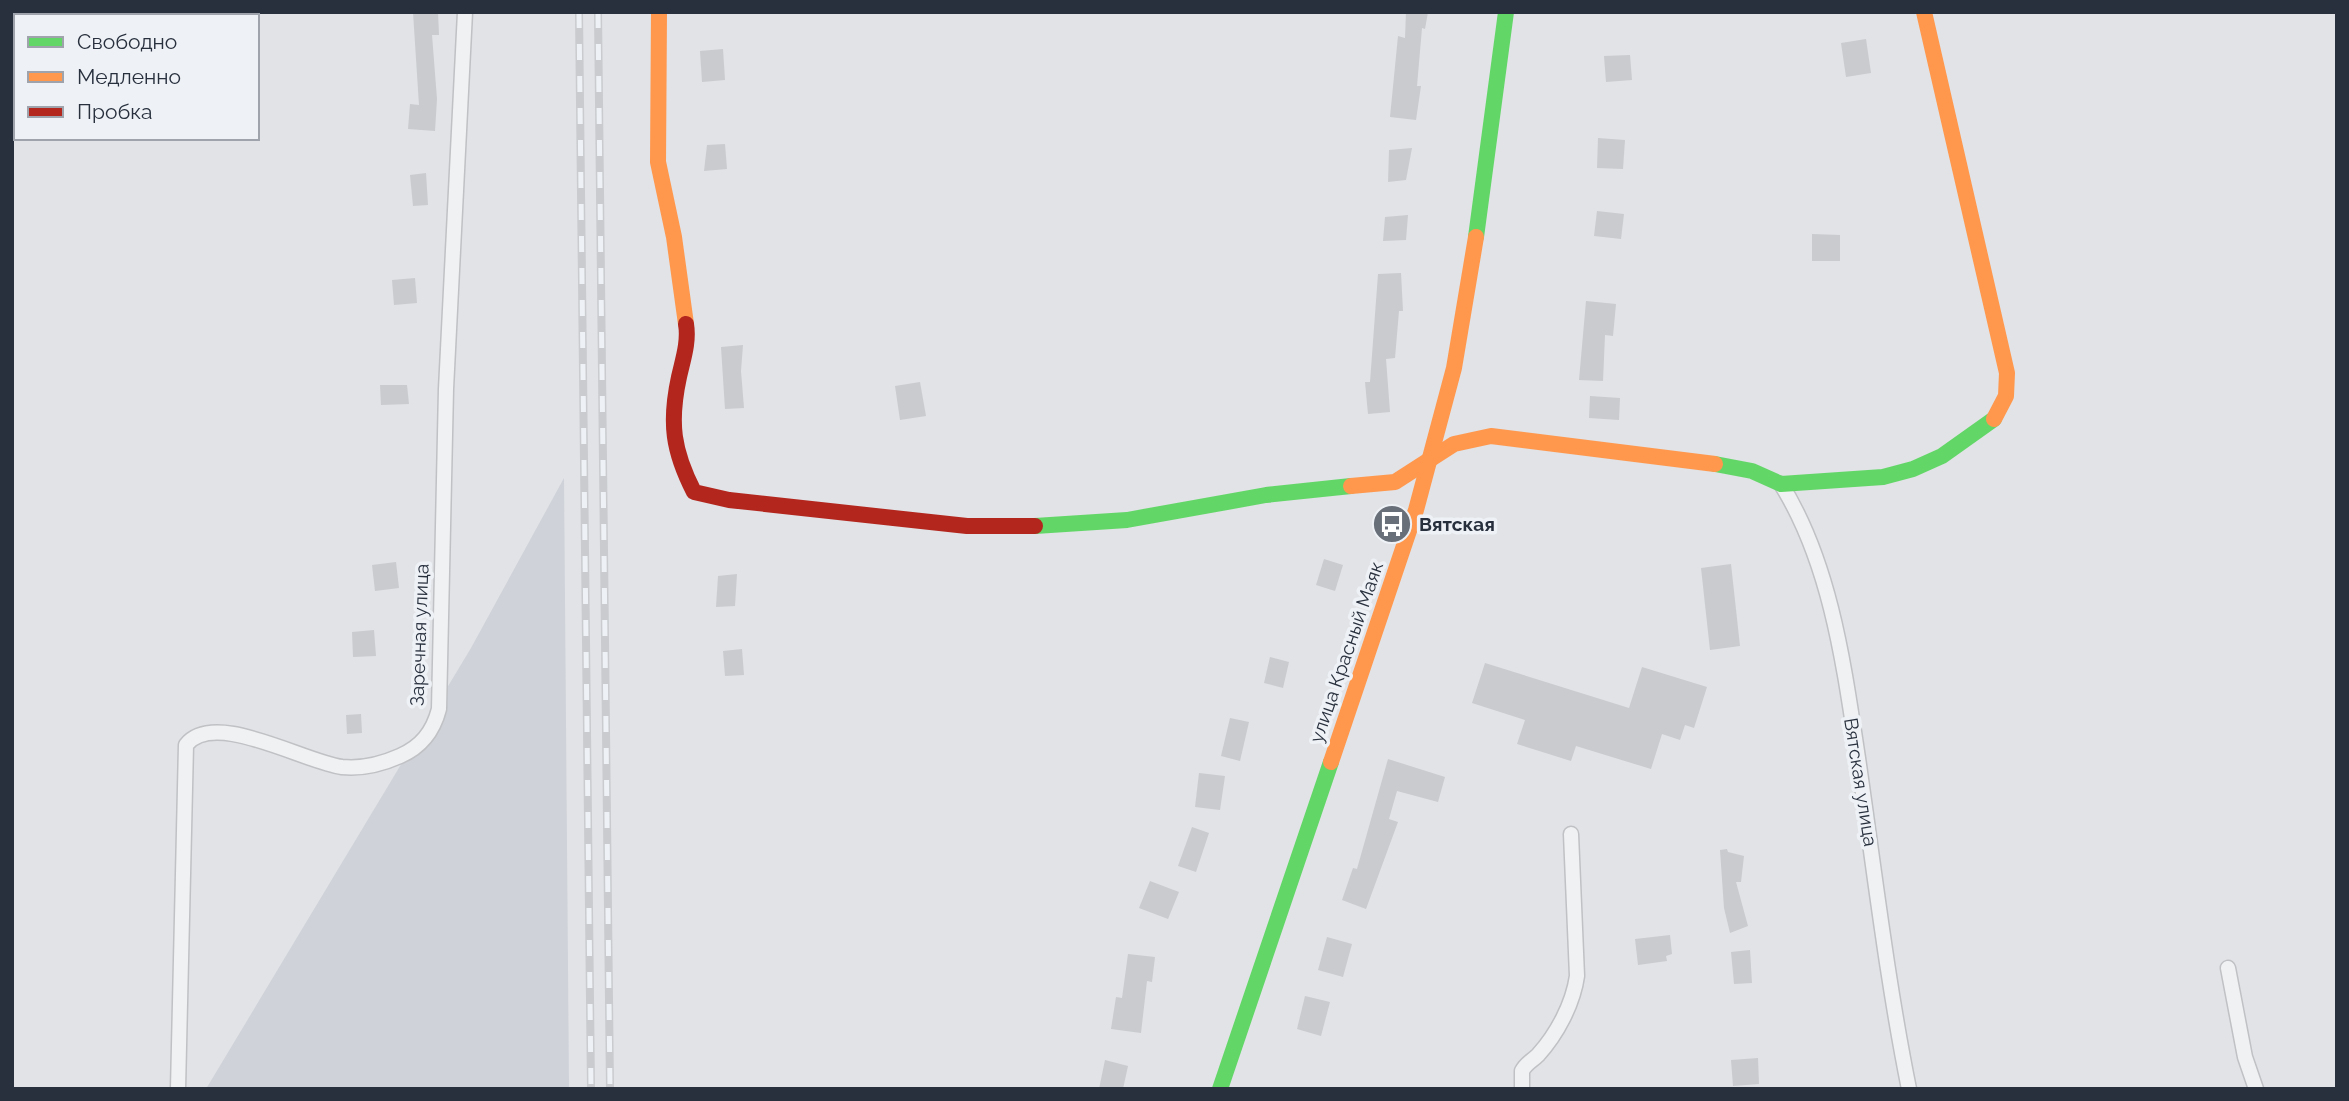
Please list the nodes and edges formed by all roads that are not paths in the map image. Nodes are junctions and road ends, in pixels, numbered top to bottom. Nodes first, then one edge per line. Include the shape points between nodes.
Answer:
1 (466, 12) edge
2 (659, 12) edge
3 (1506, 12) edge
4 (1924, 12) edge
5 (1431, 456) junction
6 (1781, 484) junction
7 (1571, 834) dead end
8 (2228, 968) dead end
9 (178, 1089) edge
10 (1220, 1089) edge
11 (1522, 1089) edge
12 (1909, 1089) edge
13 (2256, 1089) edge

1 - 9 street, Заречная улица via 446,389 439,709 424,741 401,756 369,766 332,765 223,732 196,735 186,745
2 - 5 street via 659,162 688,336 674,399 673,436 679,463 694,492 729,500 967,526 1047,526 1127,520 1266,495 1395,482
3 - 5 street, улица Красный Маяк via 1483,196 1454,368
4 - 6 street via 2007,373 2006,396 2001,411 1982,430 1913,469 1883,477
5 - 6 street via 1454,443 1491,436 1694,460 1752,471
5 - 10 street, улица Красный Маяк
6 - 12 street, Вятская улица via 1811,543 1833,622
7 - 11 street via 1575,990 1538,1055 1522,1070
8 - 13 street via 2245,1057

